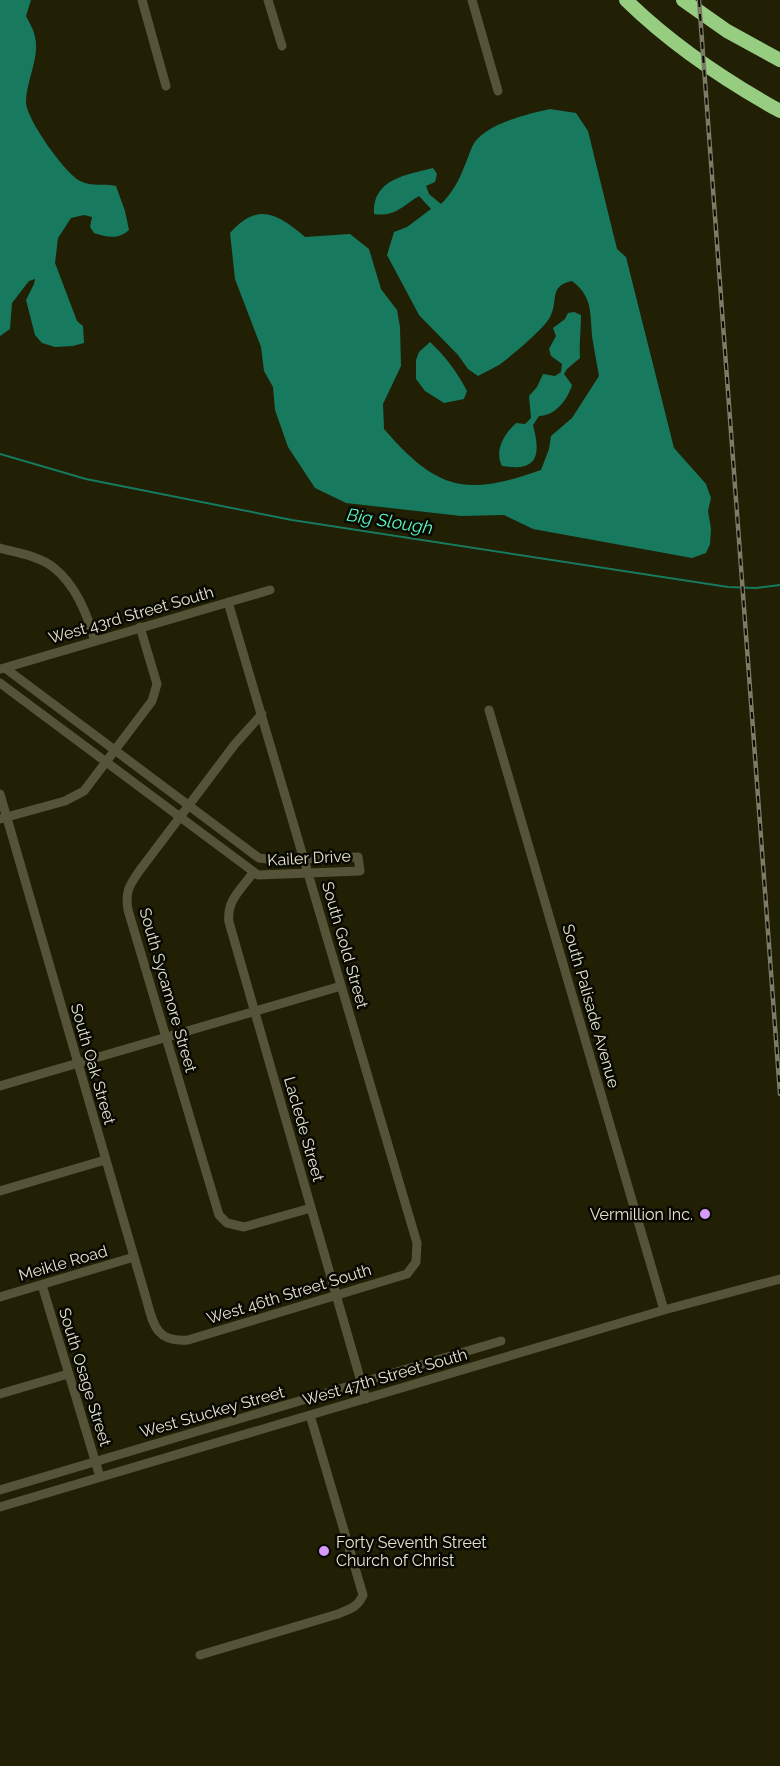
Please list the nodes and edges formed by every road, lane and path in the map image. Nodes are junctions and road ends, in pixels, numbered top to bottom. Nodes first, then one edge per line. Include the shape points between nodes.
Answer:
1 (142, 0) edge
2 (268, 0) edge
3 (472, 0) edge
4 (626, 0) edge
5 (683, 0) edge
6 (282, 46) dead end
7 (780, 60) edge
8 (166, 86) dead end
9 (498, 91) dead end
10 (780, 111) edge
11 (0, 548) edge
12 (270, 590) dead end
13 (228, 602) junction
14 (140, 627) junction
15 (95, 641) junction
16 (2, 669) edge
17 (0, 683) edge
18 (489, 710) dead end
19 (262, 714) junction
20 (114, 750) junction
21 (106, 762) junction
22 (0, 794) edge
23 (188, 806) junction
24 (3, 818) edge
25 (180, 818) junction
26 (304, 859) junction
27 (254, 873) junction
28 (309, 873) junction
29 (341, 986) junction
30 (254, 1012) junction
31 (166, 1038) junction
32 (77, 1064) junction
33 (0, 1086) edge
34 (105, 1160) junction
35 (0, 1191) edge
36 (311, 1208) junction
37 (134, 1257) junction
38 (416, 1262) joint
39 (780, 1279) edge
40 (42, 1285) junction
41 (337, 1296) junction
42 (0, 1297) edge
43 (664, 1310) junction
44 (165, 1337) joint
45 (501, 1341) dead end
46 (68, 1374) junction
47 (362, 1383) junction
48 (0, 1394) edge
49 (366, 1399) junction
50 (310, 1415) junction
51 (96, 1462) junction
52 (100, 1477) junction
53 (0, 1491) edge
54 (0, 1507) edge
55 (200, 1655) dead end

1 - 8 street
2 - 6 street
3 - 9 street
4 - 10 highway via 682,48
5 - 7 highway via 727,31
11 - 15 street via 53,567 84,609
12 - 13 street, West 43rd Street South
13 - 14 street, West 43rd Street South
13 - 19 street, South Gold Street
14 - 15 street, West 43rd Street South
14 - 20 street via 157,684 156,693
15 - 16 street, West 43rd Street South
16 - 20 street, Kailer Drive
17 - 21 street, Kailer Drive
18 - 43 street, South Palisade Avenue
19 - 23 street, South Sycamore Street
19 - 26 street, South Gold Street
20 - 21 street
20 - 23 street, Kailer Drive
21 - 24 street via 74,798
21 - 25 street, Kailer Drive
22 - 24 street, South Oak Street
23 - 25 street, South Sycamore Street
23 - 26 street, Kailer Drive via 259,858
24 - 32 street, South Oak Street
25 - 27 street, Kailer Drive
25 - 31 street, South Sycamore Street via 131,882 126,896
26 - 28 street, South Gold Street
26 - 28 street, Kailer Drive via 358,857 360,864 360,871
27 - 28 street, Kailer Drive
27 - 30 street, Laclede Street via 232,901 228,917
28 - 29 street, South Gold Street
29 - 30 street
29 - 38 street, South Gold Street via 418,1248
30 - 31 street
30 - 36 street, Laclede Street
31 - 32 street
31 - 36 street, South Sycamore Street via 219,1215 227,1223 244,1227
32 - 33 street
32 - 34 street, South Oak Street
34 - 35 street
34 - 37 street, South Oak Street
36 - 41 street, Laclede Street
37 - 40 street, Meikle Road
37 - 44 street, South Oak Street via 156,1328
38 - 41 street, West 46th Street South via 407,1274
39 - 43 street, West 47th Street South
40 - 42 street, Meikle Road
40 - 46 street, South Osage Street
41 - 44 street, West 46th Street South via 188,1340
41 - 47 street, Laclede Street
43 - 49 street, West 47th Street South
45 - 47 street, West Stuckey Street
46 - 48 street
46 - 51 street, South Osage Street
47 - 49 street, Laclede Street
47 - 51 street, West Stuckey Street
49 - 50 street, West 47th Street South
50 - 52 street, West 47th Street South
50 - 55 street via 363,1595 361,1600 338,1614
51 - 52 street, South Osage Street
51 - 53 street, West Stuckey Street
52 - 54 street, West 47th Street South

